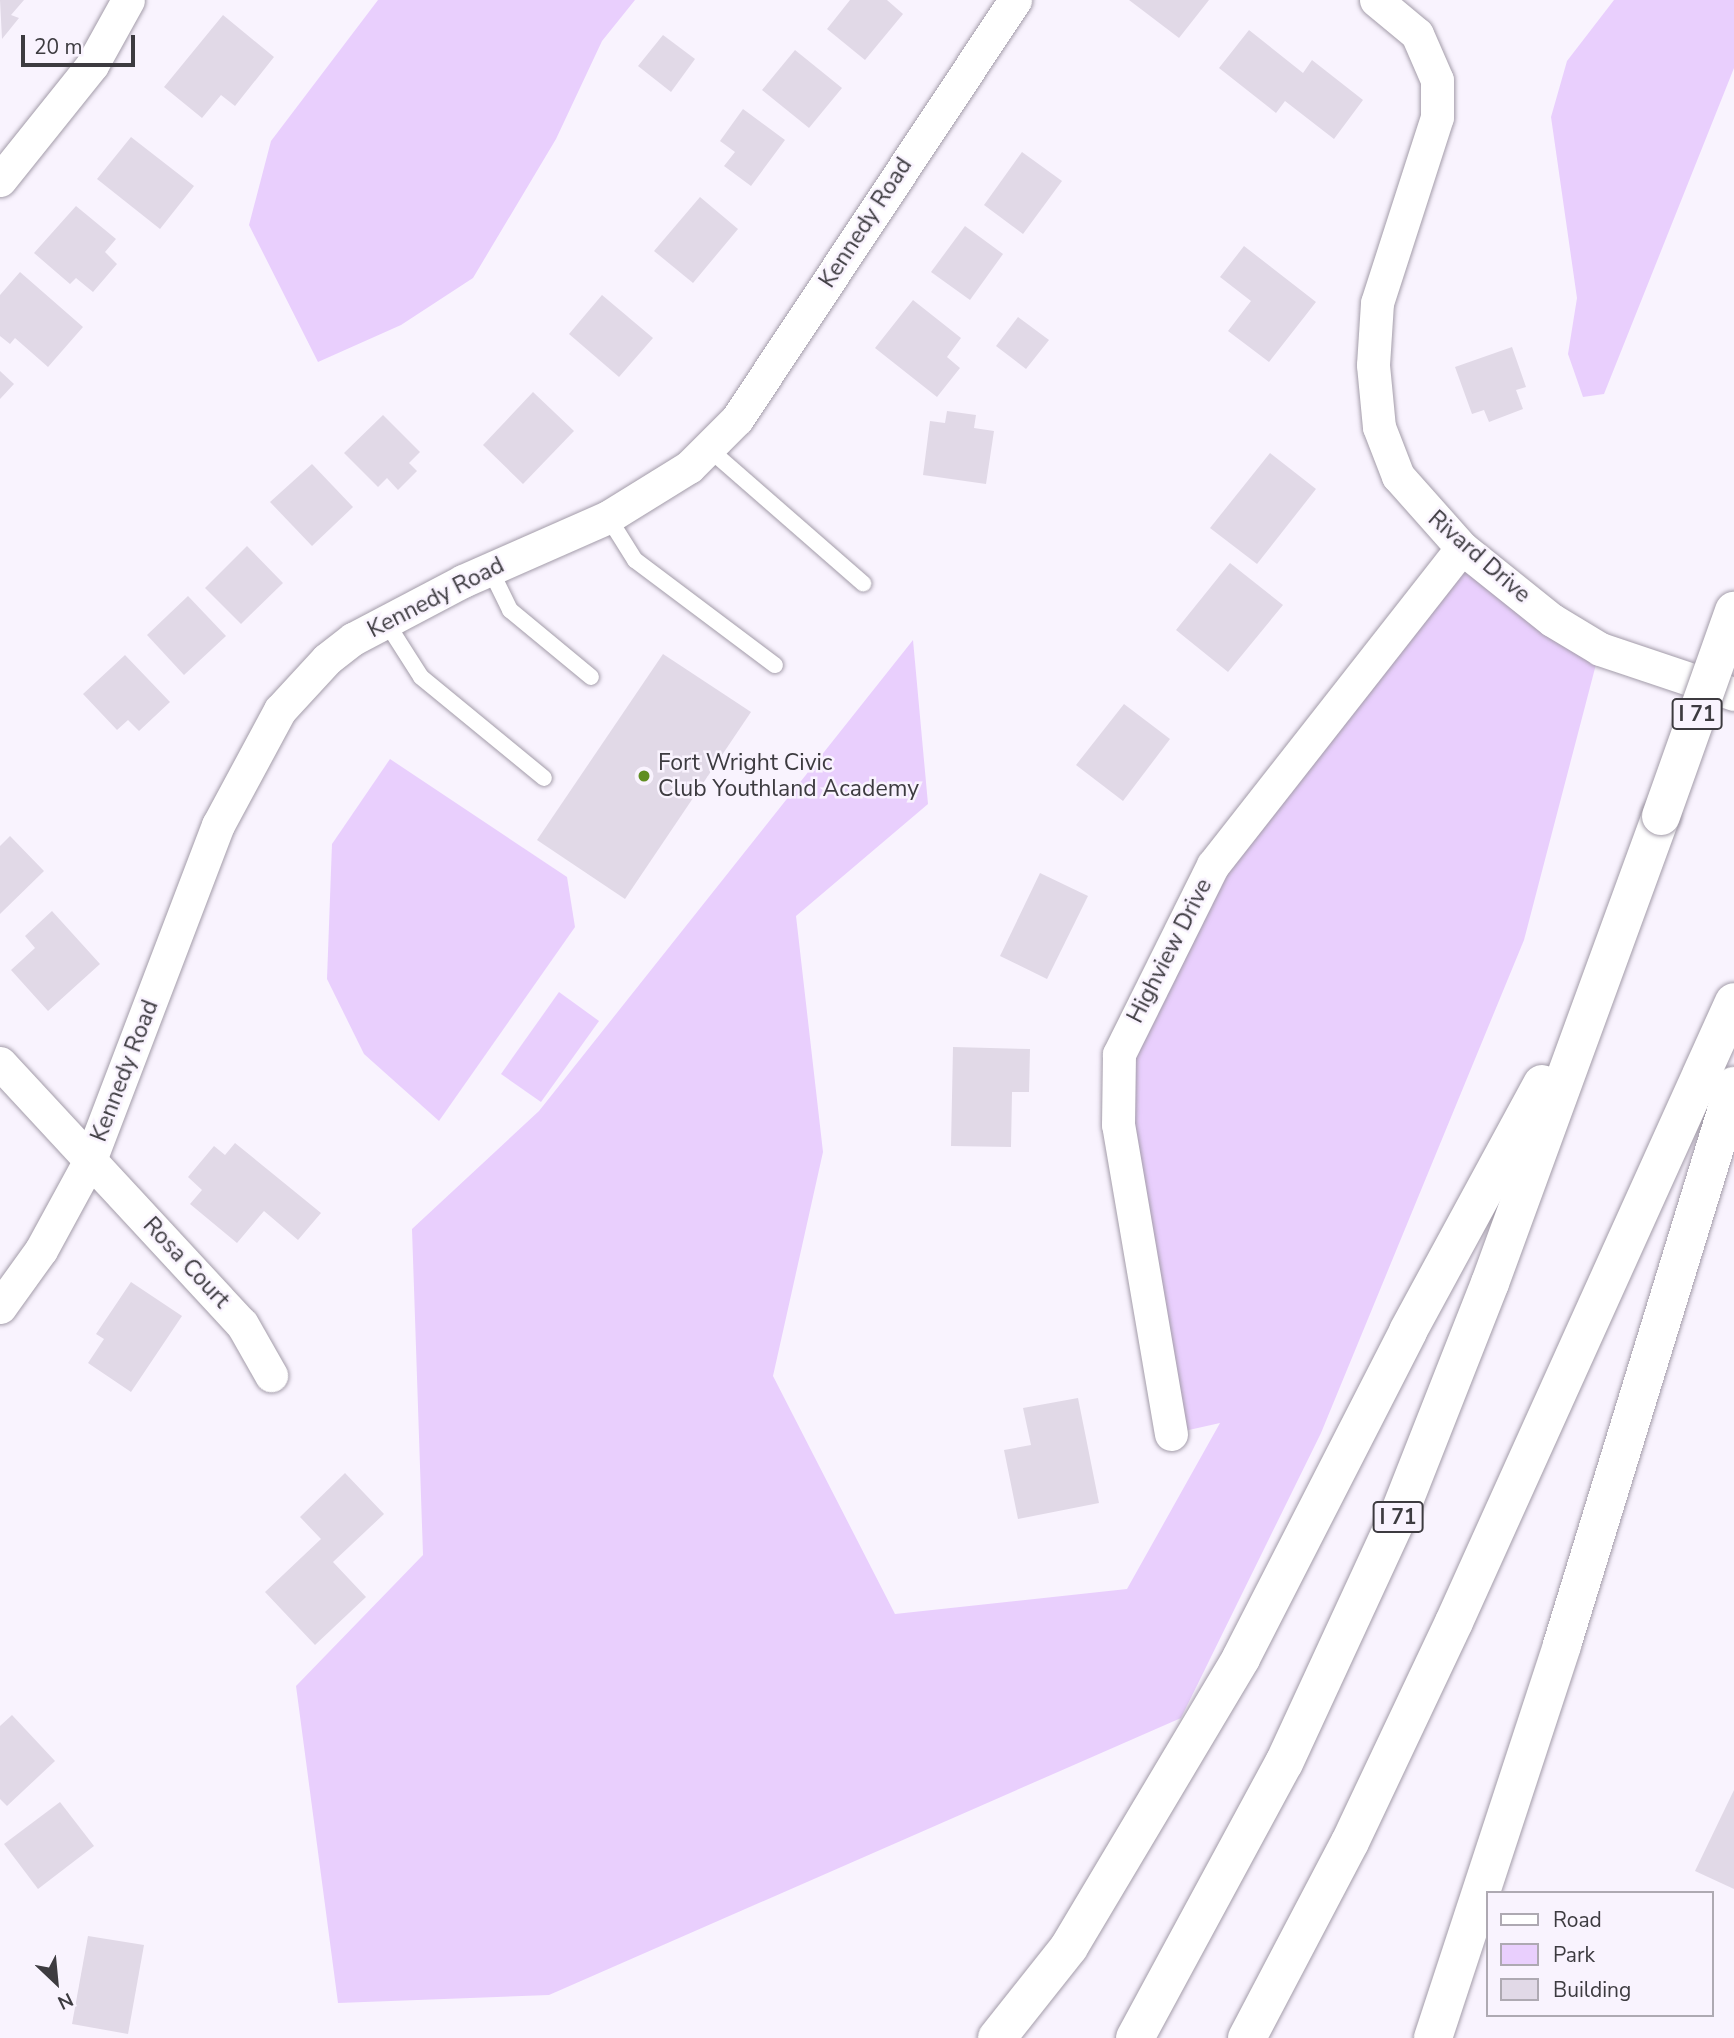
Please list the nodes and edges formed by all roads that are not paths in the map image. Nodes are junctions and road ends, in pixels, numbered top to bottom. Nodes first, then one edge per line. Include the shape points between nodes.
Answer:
1 (128, 0) edge
2 (1015, 0) edge
3 (1376, 0) edge
4 (0, 180) edge
5 (708, 448) junction
6 (608, 517) junction
7 (1462, 548) junction
8 (490, 569) junction
9 (863, 583) dead end
10 (1734, 611) edge
11 (386, 622) junction
12 (775, 665) dead end
13 (591, 677) dead end
14 (1734, 694) edge
15 (544, 778) dead end
16 (1604, 971) junction
17 (1734, 1002) edge
18 (0, 1063) edge
19 (1734, 1086) edge
20 (90, 1160) junction
21 (0, 1307) edge
22 (271, 1375) dead end
23 (1171, 1434) dead end
24 (997, 2038) edge
25 (1135, 2038) edge
26 (1247, 2038) edge
27 (1433, 2038) edge

1 - 4 street via 92,65
2 - 5 street, Kennedy Road via 737,419
3 - 7 street, Rivard Drive via 1417,34 1437,80 1437,117 1377,303 1373,365 1379,426 1398,476
5 - 6 street, Kennedy Road via 688,467
5 - 9 lane
6 - 8 street, Kennedy Road
6 - 12 lane via 635,560
7 - 14 street, Rivard Drive via 1552,620 1600,649
7 - 23 street, Highview Drive via 1213,865 1119,1055 1118,1125
8 - 11 street, Kennedy Road
8 - 13 lane via 510,610
10 - 16 highway, I 71, bridge
11 - 15 lane via 421,677
11 - 20 street, Kennedy Road via 327,659 280,710 218,825
16 - 24 highway via 1408,1331 1234,1670 1069,1947
16 - 25 highway, I 71 via 1397,1519 1284,1763
17 - 26 highway via 1454,1622 1350,1842
18 - 20 street, Rosa Court
19 - 27 highway via 1562,1645
20 - 21 street, Kennedy Road via 41,1250
20 - 22 street, Rosa Court via 243,1324

